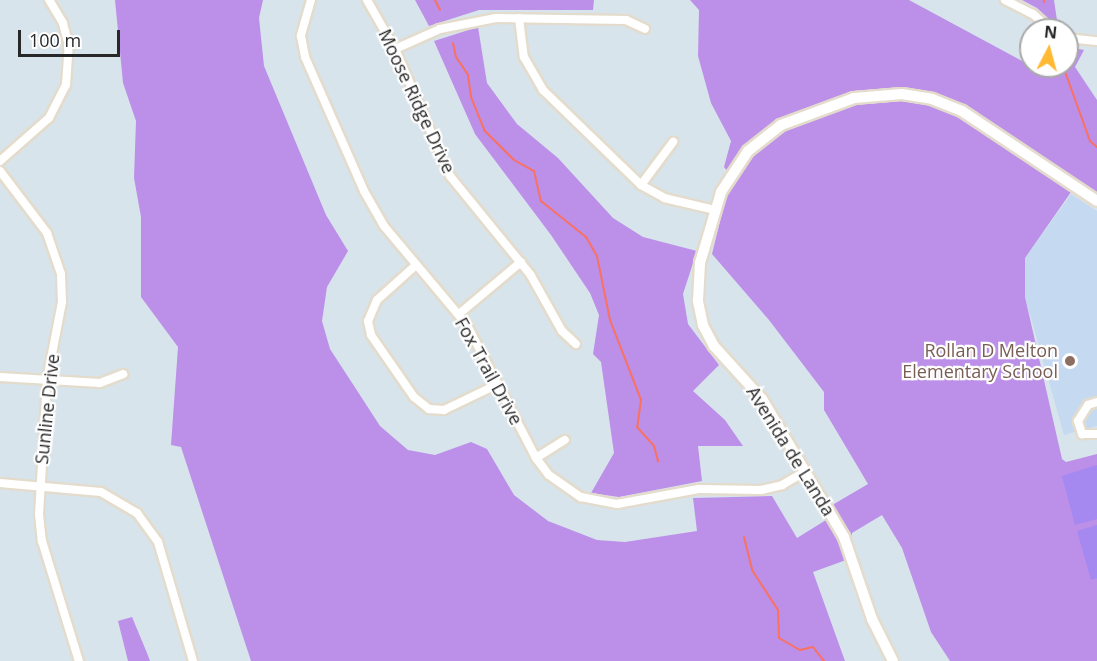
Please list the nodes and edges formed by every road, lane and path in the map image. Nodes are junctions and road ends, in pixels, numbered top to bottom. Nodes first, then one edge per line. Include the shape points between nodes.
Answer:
1 (49, 0) edge
2 (311, 0) edge
3 (367, 0) edge
4 (1005, 0) edge
5 (519, 18) junction
6 (1037, 18) edge
7 (645, 29) dead end
8 (1079, 39) edge
9 (1097, 41) edge
10 (395, 49) junction
11 (673, 142) dead end
12 (0, 161) edge
13 (0, 171) edge
14 (641, 185) junction
15 (1097, 201) edge
16 (715, 210) junction
17 (521, 262) junction
18 (416, 265) junction
19 (459, 314) junction
20 (576, 344) dead end
21 (123, 374) dead end
22 (0, 377) edge
23 (47, 380) junction
24 (498, 384) junction
25 (1097, 402) edge
26 (1097, 434) edge
27 (566, 440) dead end
28 (536, 458) junction
29 (806, 471) junction
30 (0, 483) edge
31 (41, 486) junction
32 (79, 661) edge
33 (194, 661) edge
34 (893, 661) edge

1 - 12 street via 63,23 69,46 66,85 49,118
2 - 18 street, Fox Trail Drive via 301,36 305,57 373,209
3 - 10 street, Moose Ridge Drive
4 - 6 street
5 - 7 street via 626,20
5 - 10 street via 459,24
5 - 14 street via 522,51 535,80
8 - 9 street
10 - 17 street, Moose Ridge Drive via 447,170
11 - 14 street
13 - 23 street, Sunline Drive via 39,219 57,259 62,302
14 - 16 street via 664,198
15 - 16 street, Avenida de Landa via 962,111 924,97 886,94 841,102 796,118 760,138 734,167
16 - 29 street, Avenida de Landa via 697,288 703,325 714,346 762,399
17 - 19 street
17 - 20 street, Moose Ridge Drive via 562,331
18 - 19 street, Fox Trail Drive
18 - 24 street via 376,300 369,313 371,335 417,401 437,411
19 - 24 street, Fox Trail Drive
21 - 23 street via 100,383
22 - 23 street
23 - 31 street, Sunline Drive
24 - 28 street, Fox Trail Drive
25 - 26 street via 1088,405 1078,421 1082,434
27 - 28 street
28 - 29 street, Fox Trail Drive via 569,491 593,501 617,504 699,489 773,488
29 - 34 street, Avenida de Landa via 853,555 872,619
30 - 31 street
31 - 32 street, Sunline Drive via 42,541
31 - 33 street via 101,492 137,513 158,543

